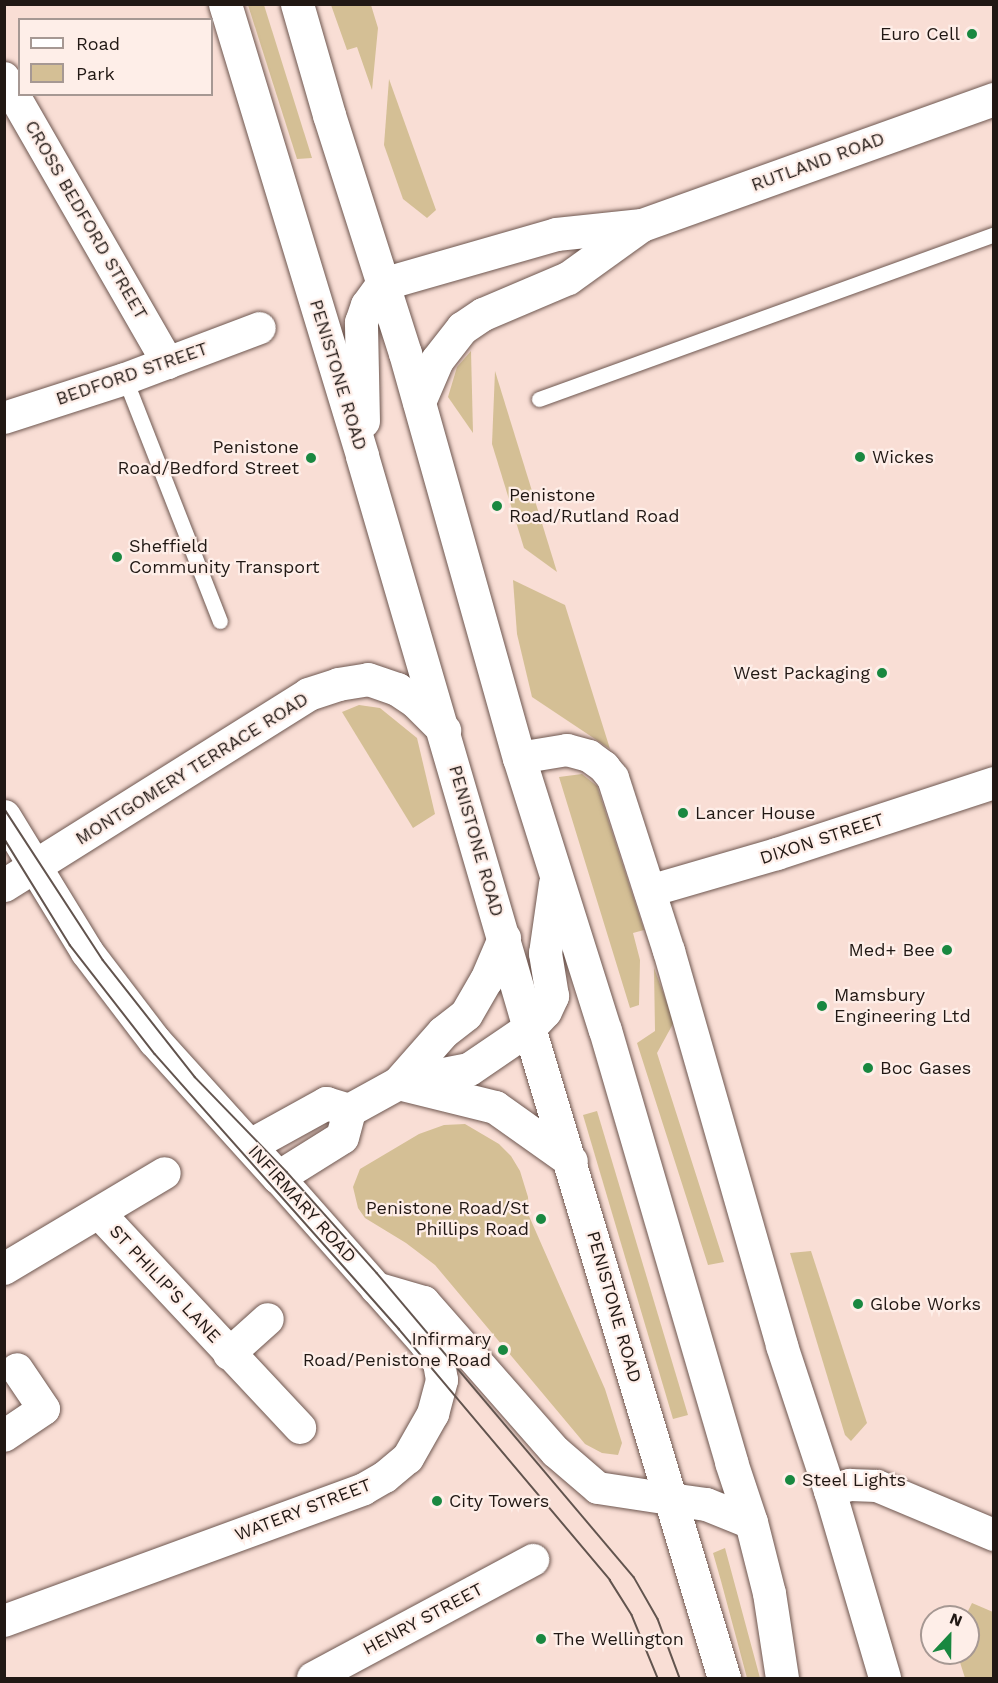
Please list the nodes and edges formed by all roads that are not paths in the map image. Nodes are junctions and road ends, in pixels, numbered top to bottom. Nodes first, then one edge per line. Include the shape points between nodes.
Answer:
1 (225, 4) edge
2 (297, 4) edge
3 (4, 78) edge
4 (993, 99) edge
5 (642, 225) junction
6 (993, 234) edge
7 (382, 284) junction
8 (260, 328) dead end
9 (168, 363) junction
10 (125, 379) junction
11 (539, 399) dead end
12 (419, 402) junction
13 (4, 418) edge
14 (362, 456) junction
15 (220, 621) dead end
16 (444, 730) junction
17 (519, 758) junction
18 (993, 783) edge
19 (4, 816) edge
20 (34, 868) junction
21 (556, 873) junction
22 (4, 885) edge
23 (650, 891) junction
24 (504, 938) junction
25 (530, 1028) junction
26 (398, 1083) junction
27 (349, 1110) junction
28 (250, 1145) junction
29 (571, 1161) junction
30 (165, 1173) dead end
31 (278, 1177) junction
32 (100, 1214) junction
33 (4, 1269) edge
34 (376, 1288) junction
35 (268, 1319) dead end
36 (229, 1354) junction
37 (17, 1369) dead end
38 (300, 1428) dead end
39 (4, 1436) edge
40 (830, 1491) junction
41 (670, 1499) junction
42 (751, 1522) junction
43 (993, 1535) edge
44 (533, 1560) dead end
45 (769, 1593) junction
46 (4, 1621) edge
47 (314, 1678) edge
48 (724, 1678) edge
49 (782, 1678) edge
50 (806, 1678) edge
51 (885, 1678) edge

1 - 14 main road, PENISTONE ROAD
2 - 7 main road
3 - 9 street, CROSS BEDFORD STREET
4 - 5 main road, RUTLAND ROAD
5 - 7 main road, RUTLAND ROAD via 556,234
5 - 12 main road, RUTLAND ROAD via 568,278 483,314 462,328 437,360
6 - 11 lane
7 - 12 main road
7 - 14 main road via 361,322
8 - 9 street, BEDFORD STREET
9 - 10 street, BEDFORD STREET
10 - 13 street, BEDFORD STREET
10 - 15 lane
12 - 17 main road
14 - 16 main road, PENISTONE ROAD
16 - 20 main road, MONTGOMERY TERRACE ROAD via 397,689 368,679 308,694
16 - 24 main road, PENISTONE ROAD
17 - 21 main road
17 - 23 street via 567,750 589,756 604,767 613,778
18 - 23 street, DIXON STREET
19 - 20 main road, INFIRMARY ROAD
20 - 22 main road, MONTGOMERY TERRACE ROAD
20 - 28 main road, INFIRMARY ROAD via 87,952 154,1040
21 - 25 main road via 545,952 552,996
21 - 42 main road
23 - 40 street via 782,1346
24 - 25 main road, PENISTONE ROAD
24 - 26 main road via 466,1014 443,1032
25 - 26 main road via 469,1069
25 - 29 main road, PENISTONE ROAD
26 - 27 main road
26 - 29 main road via 495,1107
27 - 28 main road via 326,1103
27 - 31 main road via 342,1137
28 - 31 main road, INFIRMARY ROAD
29 - 41 main road, PENISTONE ROAD
30 - 32 street
31 - 34 street, INFIRMARY ROAD
32 - 33 street
32 - 36 street, ST PHILIP'S LANE
34 - 41 street via 424,1302 556,1452 598,1488
34 - 46 street, WATERY STREET via 425,1343 438,1363 442,1380 433,1414 408,1458 397,1468 364,1489
35 - 36 street, ST PHILIP'S LANE
36 - 38 street, ST PHILIP'S LANE
37 - 39 street via 44,1409
40 - 43 street via 850,1485 877,1486
40 - 51 street
41 - 42 main road via 706,1504
41 - 48 main road, PENISTONE ROAD
42 - 45 main road
44 - 47 street, HENRY STREET
45 - 49 main road
45 - 50 main road

